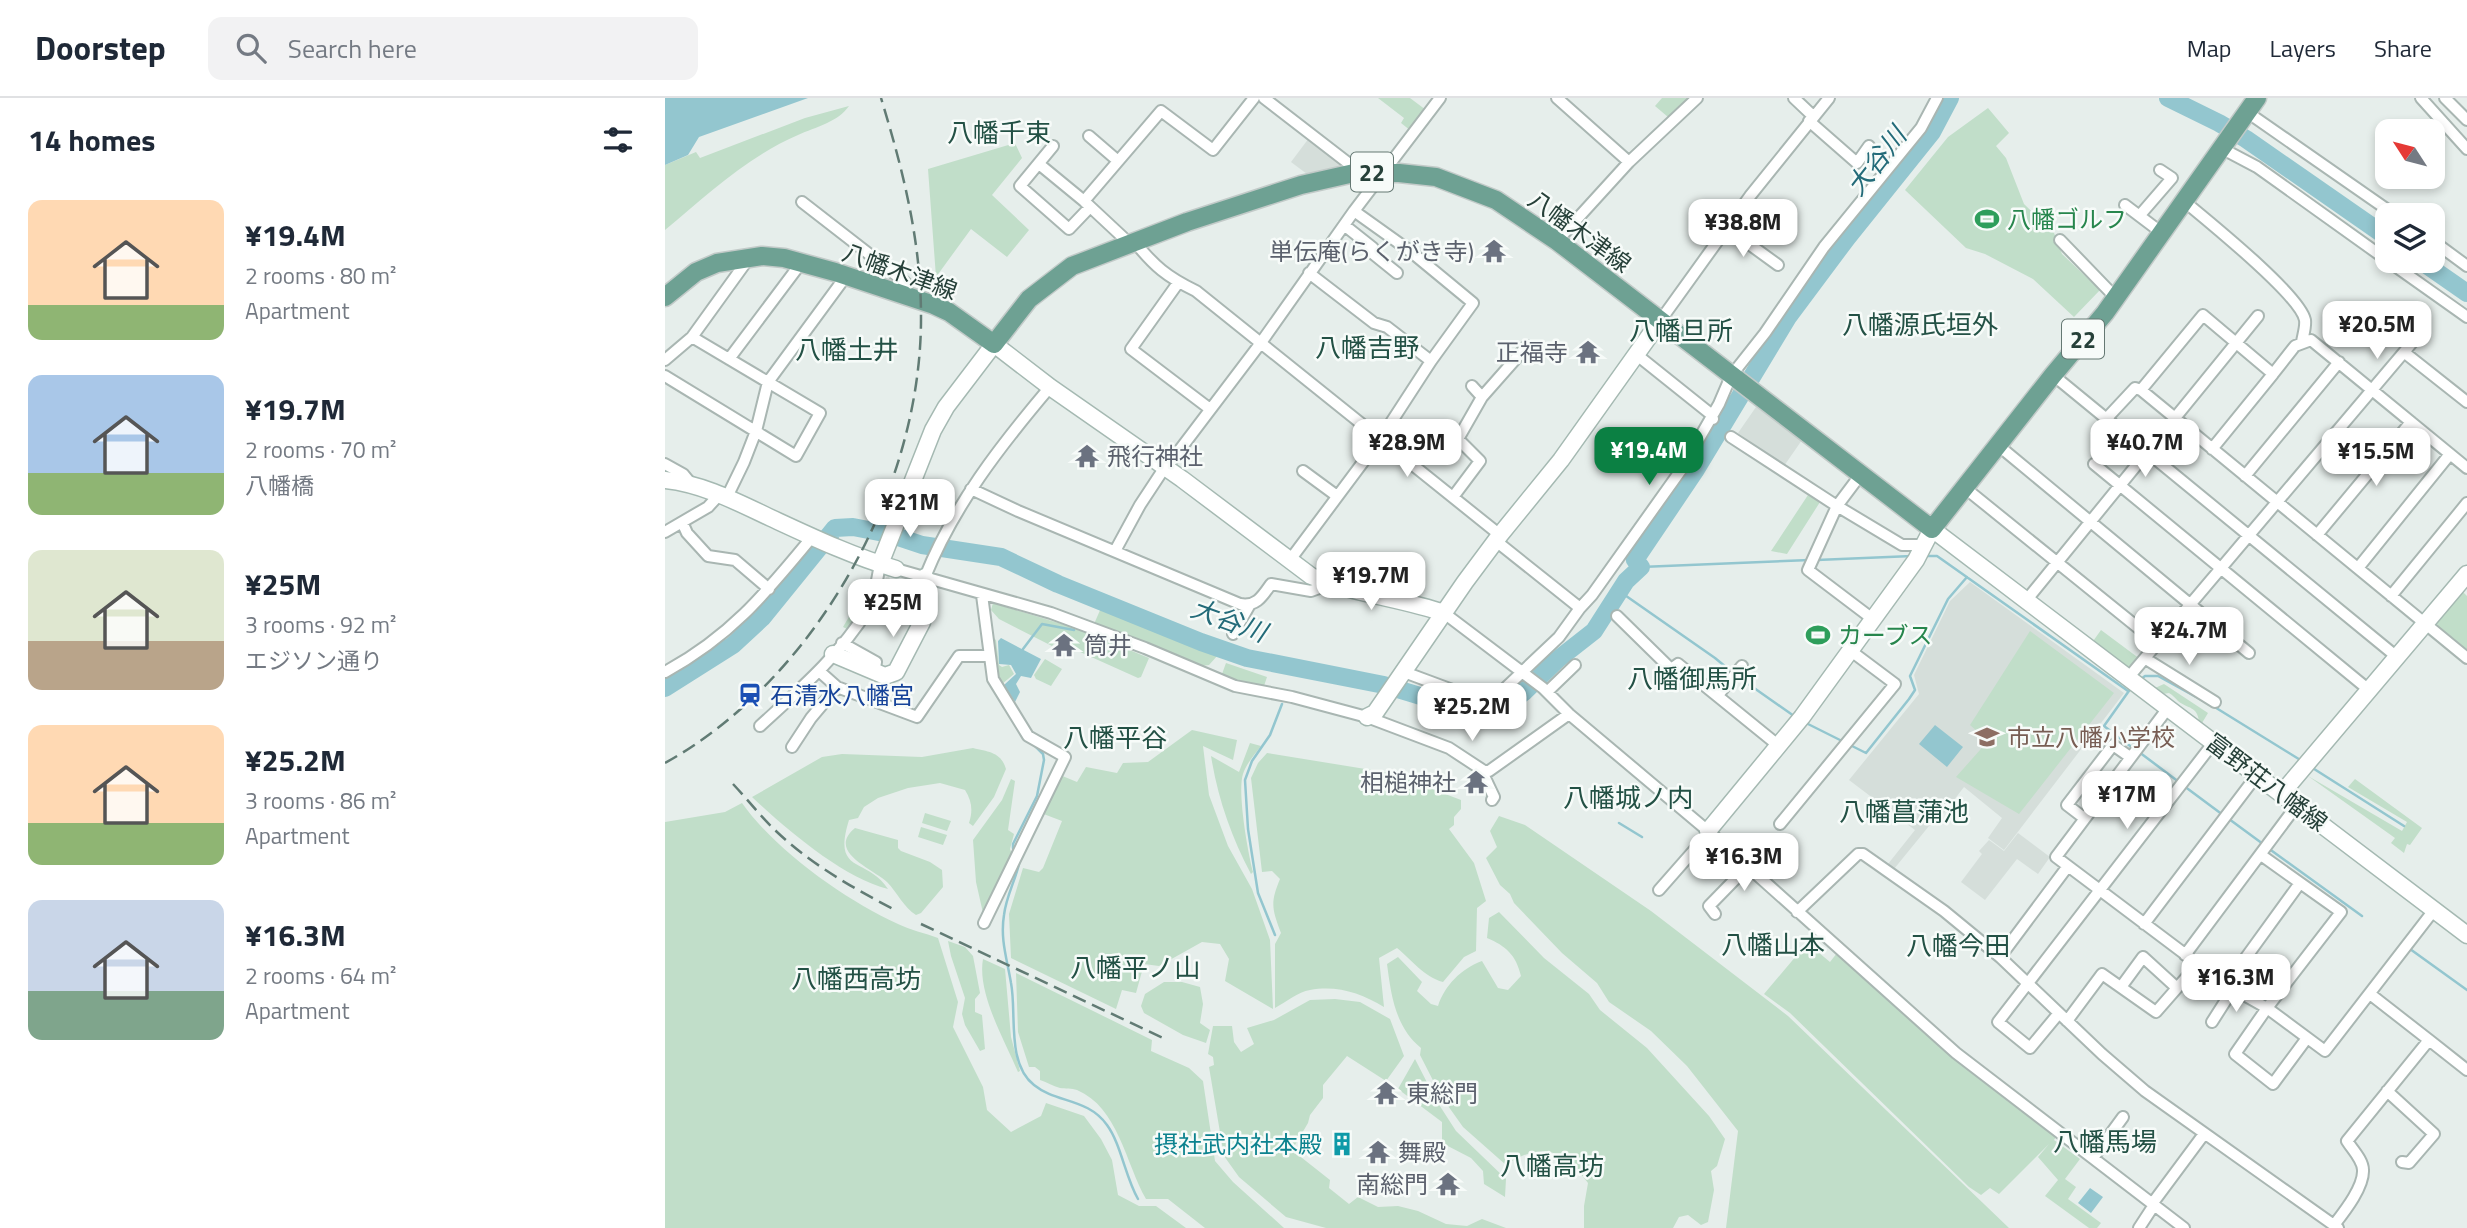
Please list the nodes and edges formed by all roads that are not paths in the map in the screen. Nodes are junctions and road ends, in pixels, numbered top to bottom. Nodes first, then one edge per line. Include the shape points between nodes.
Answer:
1 (1254, 98) edge
2 (1264, 98) edge
3 (1440, 98) edge
4 (1557, 98) edge
5 (1697, 98) edge
6 (1794, 98) edge
7 (1829, 98) edge
8 (1937, 98) edge
9 (2421, 98) edge
10 (2445, 98) edge
11 (2249, 109) edge
12 (1811, 119) junction
13 (2467, 120) edge
14 (1089, 136) dead end
15 (2223, 145) junction
16 (1053, 146) dead end
17 (1869, 146) dead end
18 (2467, 149) edge
19 (1118, 161) junction
20 (1629, 162) junction
21 (1039, 164) junction
22 (2160, 170) dead end
23 (1354, 173) junction
24 (1382, 173) junction
25 (2184, 201) junction
26 (802, 202) dead end
27 (2378, 203) edge
28 (1087, 204) junction
29 (2125, 205) dead end
30 (1354, 211) junction
31 (2140, 215) junction
32 (1344, 225) junction
33 (1727, 228) junction
34 (2162, 233) junction
35 (2060, 240) dead end
36 (1557, 241) junction
37 (1131, 242) junction
38 (2445, 250) edge
39 (2375, 252) edge
40 (749, 258) junction
41 (801, 263) junction
42 (1778, 265) dead end
43 (2467, 265) edge
44 (1309, 273) junction
45 (1397, 273) dead end
46 (2404, 273) edge
47 (846, 276) junction
48 (1178, 283) junction
49 (904, 295) junction
50 (665, 297) edge
51 (2116, 298) junction
52 (2257, 316) dead end
53 (2467, 317) edge
54 (1660, 321) junction
55 (2421, 332) dead end
56 (692, 337) junction
57 (2236, 341) junction
58 (2302, 342) junction
59 (994, 344) junction
60 (1260, 344) junction
61 (1527, 346) dead end
62 (2405, 353) junction
63 (1637, 355) junction
64 (729, 359) junction
65 (665, 360) edge
66 (1431, 361) junction
67 (2339, 362) junction
68 (2273, 374) junction
69 (2053, 375) junction
70 (665, 376) edge
71 (1733, 377) junction
72 (768, 382) junction
73 (1472, 386) dead end
74 (1051, 387) junction
75 (2374, 389) junction
76 (2141, 390) junction
77 (1482, 397) junction
78 (2467, 402) edge
79 (1210, 409) junction
80 (1713, 417) junction
81 (2175, 417) junction
82 (2107, 418) junction
83 (2411, 422) junction
84 (755, 431) junction
85 (1732, 434) dead end
86 (1381, 438) junction
87 (1996, 448) junction
88 (2212, 449) junction
89 (2146, 452) junction
90 (2450, 454) junction
91 (665, 464) edge
92 (2094, 464) dead end
93 (1166, 467) junction
94 (2467, 468) edge
95 (1303, 471) dead end
96 (1861, 474) junction
97 (2245, 476) junction
98 (665, 480) edge
99 (692, 485) junction
100 (2119, 485) junction
101 (1965, 488) junction
102 (971, 489) junction
103 (723, 496) junction
104 (1337, 496) junction
105 (1453, 497) junction
106 (2277, 502) junction
107 (2467, 503) edge
108 (1837, 506) junction
109 (682, 522) junction
110 (2091, 522) junction
111 (665, 532) edge
112 (2249, 535) junction
113 (2317, 535) junction
114 (813, 538) junction
115 (1498, 538) junction
116 (1924, 546) junction
117 (1115, 551) junction
118 (1290, 560) junction
119 (887, 561) junction
120 (2058, 562) junction
121 (2221, 568) junction
122 (2358, 568) junction
123 (2467, 574) edge
124 (925, 577) junction
125 (1330, 584) junction
126 (769, 589) junction
127 (982, 595) junction
128 (2391, 596) junction
129 (2025, 602) junction
130 (2189, 604) junction
131 (1249, 606) junction
132 (1580, 608) junction
133 (1444, 613) junction
134 (1617, 616) dead end
135 (1874, 620) junction
136 (2425, 624) junction
137 (1233, 634) dead end
138 (2157, 643) junction
139 (837, 648) junction
140 (1851, 651) junction
141 (2249, 653) dead end
142 (988, 656) junction
143 (2397, 657) junction
144 (2467, 658) edge
145 (2146, 659) junction
146 (1575, 665) dead end
147 (819, 671) junction
148 (665, 672) edge
149 (1738, 672) dead end
150 (1522, 673) junction
151 (1403, 674) junction
152 (2128, 678) junction
153 (837, 687) junction
154 (1545, 690) junction
155 (2369, 690) junction
156 (1717, 695) junction
157 (2215, 702) dead end
158 (2168, 708) junction
159 (1569, 715) junction
160 (1367, 718) junction
161 (760, 726) dead end
162 (2214, 743) junction
163 (1779, 746) junction
164 (792, 747) dead end
165 (2133, 753) junction
166 (1484, 771) junction
167 (2257, 775) junction
168 (2281, 793) junction
169 (1492, 800) dead end
170 (2297, 805) junction
171 (2084, 818) junction
172 (1780, 824) dead end
173 (1709, 832) junction
174 (2264, 850) junction
175 (2067, 866) junction
176 (1747, 867) junction
177 (2300, 883) junction
178 (1659, 890) dead end
179 (2101, 891) junction
180 (2434, 910) junction
181 (1797, 912) junction
182 (1715, 914) dead end
183 (984, 923) dead end
184 (2144, 924) junction
185 (2467, 935) edge
186 (2185, 955) junction
187 (2000, 957) junction
188 (2198, 964) junction
189 (2029, 985) junction
190 (2121, 987) junction
191 (2229, 987) junction
192 (2177, 988) junction
193 (2370, 994) junction
194 (2267, 1008) junction
195 (2063, 1017) junction
196 (2212, 1022) dead end
197 (2308, 1038) junction
198 (2429, 1040) junction
199 (2467, 1070) edge
200 (2387, 1091) junction
201 (2123, 1117) dead end
202 (2204, 1134) junction
203 (2093, 1158) junction
204 (2402, 1162) dead end
205 (2153, 1204) junction
206 (2336, 1226) edge
207 (2139, 1228) edge
208 (2184, 1228) edge

1 - 19 street via 1213,150 1161,111
2 - 23 street via 1352,166
3 - 24 street
4 - 20 street
5 - 20 street
6 - 12 street
7 - 12 street
8 - 71 street via 1921,128 1824,247
9 - 18 street
10 - 13 street
11 - 15 main road, 22
11 - 27 street
12 - 17 street via 1857,163
12 - 33 street
14 - 19 street
15 - 25 main road, 22
15 - 39 street
16 - 21 street
19 - 28 street
20 - 36 street
21 - 28 street
21 - 28 street via 1020,186 1069,229
22 - 31 street via 2172,178
23 - 24 main road, 八幡木津線 / 22
23 - 37 main road, 八幡木津線 / 22 via 1301,185
24 - 30 street
24 - 36 main road, 八幡木津線 / 22 via 1436,177 1496,200
25 - 34 main road, 22
25 - 58 street via 2299,307 2305,319
26 - 49 street via 905,282
28 - 37 street
29 - 31 street
30 - 32 street
30 - 66 street via 1473,303
31 - 34 street
32 - 44 street
32 - 45 street
33 - 42 street
33 - 54 street
34 - 51 main road, 22
35 - 51 street
36 - 54 main road, 八幡木津線 / 22
37 - 48 street
37 - 59 main road, 八幡木津線 / 22 via 1072,266 1029,299
38 - 43 street
40 - 41 main road, 八幡木津線
40 - 50 main road, 八幡木津線 via 696,272
40 - 56 street
41 - 47 main road, 八幡木津線
41 - 64 street
44 - 60 street
44 - 66 street
46 - 53 street
47 - 49 main road, 八幡木津線
47 - 72 street
48 - 60 street via 1196,292
48 - 79 street via 1131,349
49 - 59 main road, 八幡木津線 via 949,312
51 - 69 main road, 22
52 - 57 street
54 - 63 street
54 - 71 main road, 八幡木津線 / 22
55 - 62 street
56 - 64 street
56 - 65 street
57 - 68 street
57 - 76 street via 2203,315
57 - 81 street
58 - 67 street via 2311,340
58 - 68 street
59 - 74 street
59 - 119 street via 933,430 899,516
60 - 79 street
60 - 86 street
61 - 77 street
62 - 75 street
62 - 78 street
63 - 80 street
63 - 115 street via 1562,460
64 - 72 street
66 - 86 street
67 - 75 street
67 - 97 street
68 - 88 street
69 - 82 street
69 - 87 main road, 22
70 - 84 street
71 - 80 street
71 - 96 main road, 八幡木津線 / 22
72 - 84 street
72 - 84 street via 820,414 796,456
73 - 77 street
74 - 93 street
74 - 102 street
75 - 83 street
75 - 106 street
76 - 81 street
76 - 82 street via 2130,391
77 - 105 street via 1458,439 1480,461
79 - 93 street
80 - 132 street via 1681,470
81 - 88 street
81 - 89 street
82 - 89 street
83 - 90 street
83 - 113 street
84 - 103 street via 744,462
85 - 108 street
86 - 104 street
86 - 105 street
87 - 101 main road, 22
87 - 110 street
88 - 97 street
89 - 100 street
89 - 112 street
90 - 94 street
90 - 122 street
91 - 99 street
92 - 100 street
93 - 117 street
93 - 118 street
95 - 104 street
96 - 108 street
96 - 116 main road, 八幡木津線 / 22
97 - 106 street
98 - 99 street
99 - 103 street
100 - 110 street
100 - 121 street
101 - 116 main road, 22
101 - 120 street
102 - 117 street
102 - 124 street
103 - 109 street
103 - 114 street
104 - 118 street
105 - 115 street
106 - 112 street
106 - 113 street
107 - 128 street
108 - 116 street via 1902,545
108 - 135 street via 1808,570
109 - 111 street
109 - 126 street via 708,556 735,560
110 - 120 street
110 - 130 street
112 - 121 street
112 - 143 street
113 - 122 street
114 - 119 street
114 - 126 street
115 - 132 street
115 - 133 street
116 - 129 street, 富野荘八幡線
116 - 135 street
117 - 131 street
118 - 125 street
119 - 124 street
119 - 139 street via 867,610
120 - 129 street
120 - 138 street
121 - 130 street
121 - 155 street
122 - 128 street
123 - 136 street
124 - 127 street
124 - 139 street via 922,622 896,672 885,676 874,672
125 - 131 street via 1311,591 1271,584 1261,599
125 - 133 street
126 - 148 street via 726,632
127 - 142 street
127 - 160 street via 1051,613 1235,686
128 - 136 street
129 - 152 street, 富野荘八幡線
130 - 138 street
130 - 141 street
131 - 137 street
132 - 150 street via 1559,637
133 - 150 street
133 - 151 street
134 - 156 street via 1671,669 1678,664
135 - 140 street
136 - 143 street
136 - 144 street
138 - 145 street
139 - 147 street
140 - 163 street
140 - 172 street via 1895,684
142 - 153 street via 959,656 917,717
142 - 183 street via 993,679 1028,736 1065,757
143 - 155 street
145 - 152 street
145 - 157 street
146 - 154 street
147 - 153 street
147 - 161 street
149 - 156 street
150 - 151 street via 1489,698 1474,698
150 - 154 street
151 - 160 street
152 - 158 street, 富野荘八幡線
153 - 164 street
154 - 159 street
155 - 168 street
156 - 163 street
158 - 162 street, 富野荘八幡線
158 - 165 street
159 - 166 street
159 - 173 street
160 - 166 street via 1449,748
162 - 167 street, 富野荘八幡線
162 - 179 street
163 - 173 street
165 - 171 street
165 - 171 street via 2113,745 2074,795 2067,805
166 - 169 street via 1495,797
167 - 168 street, 富野荘八幡線
167 - 184 street
168 - 170 street, 富野荘八幡線
170 - 174 street
170 - 180 street, 富野荘八幡線
171 - 175 street via 2056,858
173 - 176 street
173 - 178 street
174 - 177 street
174 - 186 street
175 - 179 street
175 - 187 street
176 - 181 street
176 - 182 street via 1709,906
177 - 191 street
177 - 194 street via 2341,912
179 - 184 street
179 - 189 street
180 - 185 street, 富野荘八幡線
180 - 193 street
181 - 187 street via 1858,853 1863,854
181 - 203 street via 1957,1053
184 - 186 street
186 - 188 street
187 - 189 street
188 - 191 street
188 - 192 street
189 - 195 street
189 - 195 street via 1998,1022 2031,1048
190 - 192 street via 2156,1012
190 - 192 street via 2143,957
190 - 195 street via 2102,974
191 - 194 street
191 - 196 street
193 - 197 street via 2325,1051
193 - 198 street
194 - 197 street
194 - 197 street via 2235,1054 2273,1084
195 - 202 street via 2145,1091
198 - 199 street
198 - 200 street
200 - 204 street via 2434,1134 2409,1163
200 - 206 street via 2347,1141 2364,1172
201 - 203 street
202 - 205 street
202 - 206 street
203 - 205 street
205 - 207 street
205 - 208 street

